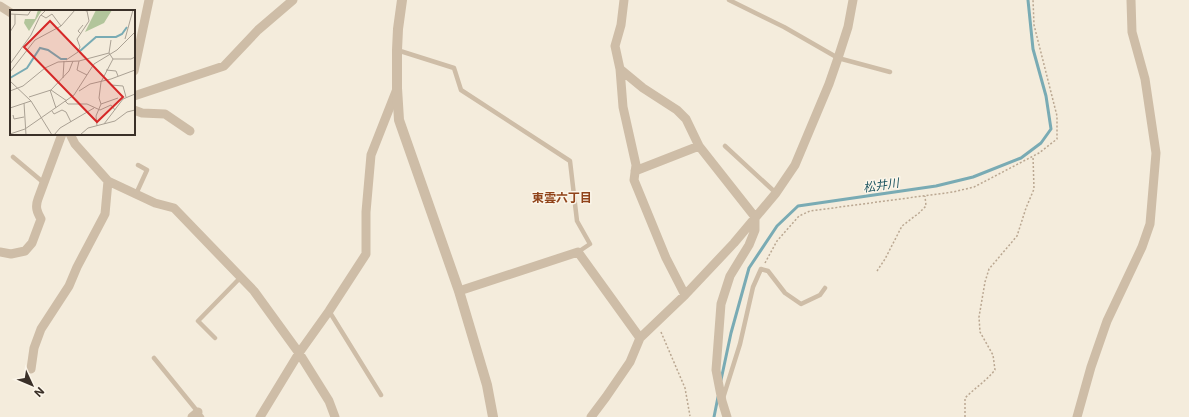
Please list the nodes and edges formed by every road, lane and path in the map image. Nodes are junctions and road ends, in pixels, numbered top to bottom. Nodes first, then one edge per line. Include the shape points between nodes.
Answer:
1 (149, 0) edge
2 (292, 0) edge
3 (402, 0) edge
4 (624, 0) edge
5 (729, 0) edge
6 (853, 0) edge
7 (1033, 0) edge
8 (1131, 0) edge
9 (0, 6) edge
10 (10, 12) edge
11 (397, 50) junction
12 (838, 58) junction
13 (135, 66) edge
14 (620, 69) junction
15 (890, 72) dead end
16 (397, 88) junction
17 (135, 96) edge
18 (135, 110) edge
19 (190, 131) dead end
20 (62, 135) edge
21 (70, 135) edge
22 (699, 146) junction
23 (725, 146) dead end
24 (13, 156) dead end
25 (1033, 156) junction
26 (138, 165) dead end
27 (635, 171) junction
28 (108, 181) junction
29 (44, 183) junction
30 (776, 193) junction
31 (136, 194) junction
32 (925, 196) junction
33 (755, 218) junction
34 (0, 252) edge
35 (578, 252) junction
36 (761, 270) junction
37 (877, 271) dead end
38 (240, 278) junction
39 (825, 288) dead end
40 (459, 291) junction
41 (685, 295) junction
42 (329, 311) junction
43 (656, 323) junction
44 (215, 338) dead end
45 (640, 338) junction
46 (299, 353) junction
47 (154, 358) dead end
48 (31, 369) dead end
49 (381, 395) dead end
50 (722, 401) junction
51 (197, 415) edge
52 (690, 416) edge
53 (260, 417) edge
54 (335, 417) edge
55 (493, 417) edge
56 (590, 417) edge
57 (727, 417) edge
58 (965, 417) edge
59 (1077, 417) edge

1 - 13 street
2 - 17 street via 258,30 224,66
3 - 11 street
4 - 14 street via 615,46
5 - 12 lane via 784,27
6 - 12 street
7 - 25 path via 1034,25 1058,116 1057,139
8 - 59 street via 1132,32 1145,79 1156,153 1150,224 1142,247 1107,321
9 - 10 street
11 - 16 street
11 - 35 lane via 454,68 461,90 570,161 577,221 590,244
12 - 15 lane
12 - 30 street via 795,164
14 - 22 street via 642,88 677,110 686,119
14 - 27 street via 623,107 636,165
16 - 40 street via 399,120
16 - 42 street via 371,155 366,212 366,254
18 - 19 street via 165,114
20 - 29 street
21 - 28 street via 75,144
22 - 27 street
22 - 33 street
23 - 30 lane
24 - 29 lane
25 - 32 path via 974,187
25 - 58 path via 1034,189 1020,230 990,269 985,282 979,317 980,332 993,355 995,370 965,398
26 - 31 lane via 146,170
27 - 41 street via 634,180 666,258
28 - 31 street
28 - 48 street via 105,214 77,267 70,286 41,329 34,348
29 - 34 street via 36,205 41,219 32,243 25,251 11,254
30 - 33 street
31 - 38 street via 174,208
32 - 36 path via 810,211 799,216 777,241
32 - 37 path via 926,206 902,226
33 - 41 street
33 - 50 street via 756,230 730,276 721,304 716,370
35 - 40 street
35 - 45 street
36 - 39 lane via 768,271 784,293 801,304 820,295
36 - 50 lane via 752,287 740,344
38 - 44 lane via 198,321
38 - 46 street via 254,291
40 - 55 street via 487,385
41 - 43 street
42 - 46 street
42 - 49 lane
43 - 45 street
43 - 52 path via 685,388
45 - 56 street via 630,362
46 - 53 street
46 - 54 street via 329,401
47 - 51 lane
50 - 57 street

